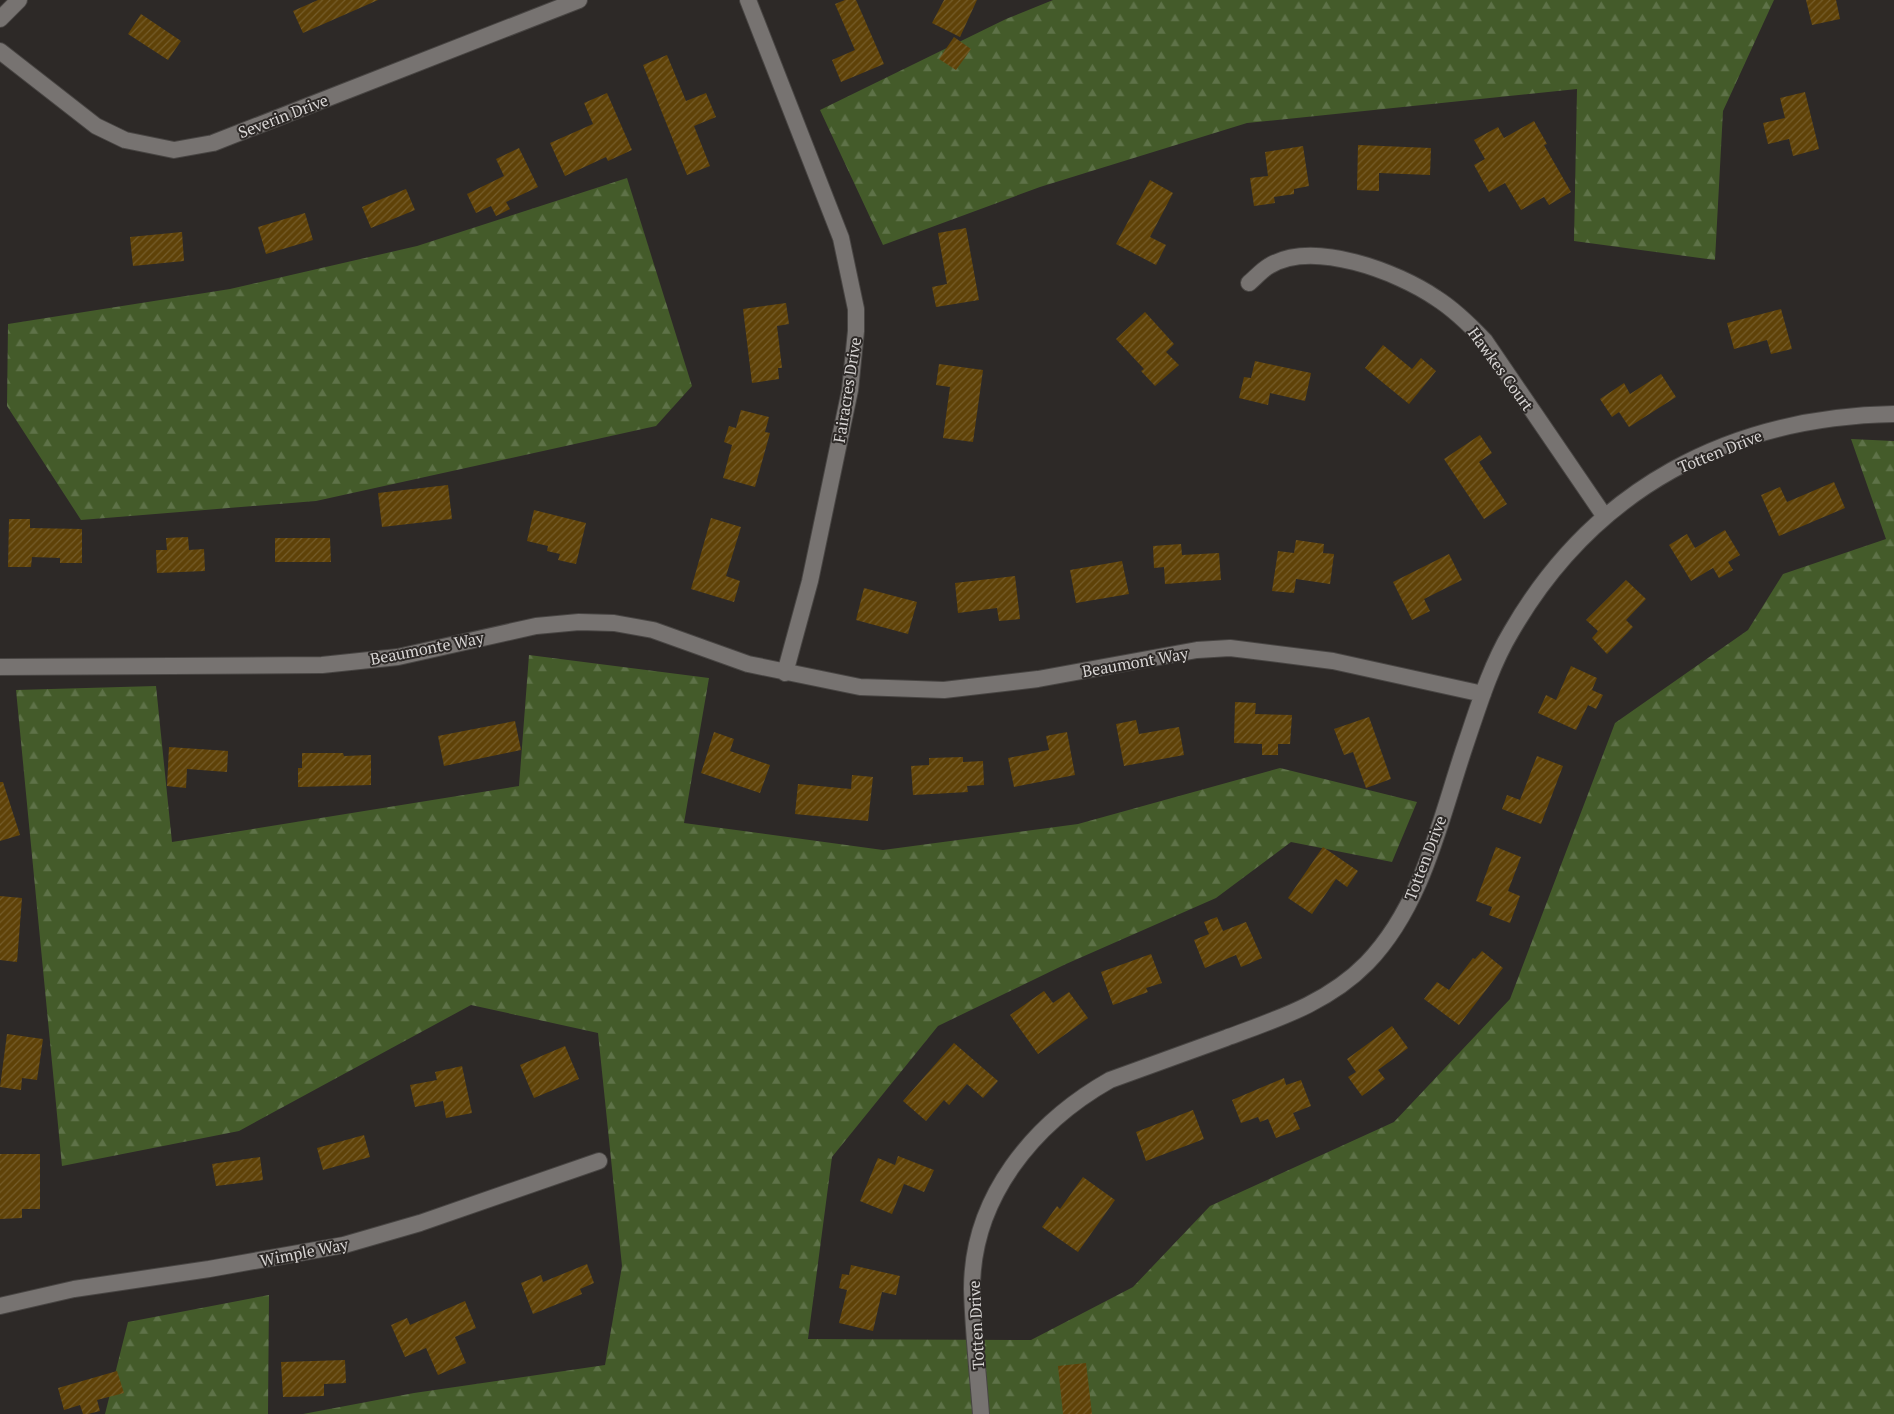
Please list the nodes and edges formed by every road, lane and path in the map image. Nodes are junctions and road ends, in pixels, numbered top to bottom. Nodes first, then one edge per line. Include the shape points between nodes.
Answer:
1 (19, 0) edge
2 (579, 0) edge
3 (748, 0) edge
4 (0, 19) edge
5 (0, 52) edge
6 (1249, 283) dead end
7 (1894, 414) edge
8 (1605, 517) junction
9 (0, 667) edge
10 (785, 673) junction
11 (1483, 694) junction
12 (599, 1161) dead end
13 (0, 1306) edge
14 (981, 1414) edge

1 - 4 street
2 - 5 street, Severin Drive via 213,143 174,150 125,140 96,126
3 - 10 street, Fairacres Drive via 841,238 856,309 850,390 810,581
6 - 8 street, Hawkes Court via 1269,266 1288,259 1316,256 1378,269 1437,298 1462,316 1485,341
7 - 8 street, Totten Drive via 1804,422 1740,439 1695,457 1647,484
8 - 11 street, Totten Drive via 1572,548 1534,595 1509,635
9 - 10 street, Beaumonte Way via 322,665 398,657 536,626 578,622 614,623 653,630 748,664
10 - 11 street, Beaumont Way via 860,687 944,690 1038,679 1197,650 1230,648 1333,662
11 - 14 street, Totten Drive via 1418,885 1396,927 1368,962 1329,994 1296,1012 1110,1080 1091,1091 1049,1122 1000,1184 982,1224 973,1275
12 - 13 street, Wimple Way via 420,1223 344,1245 209,1270 74,1288

